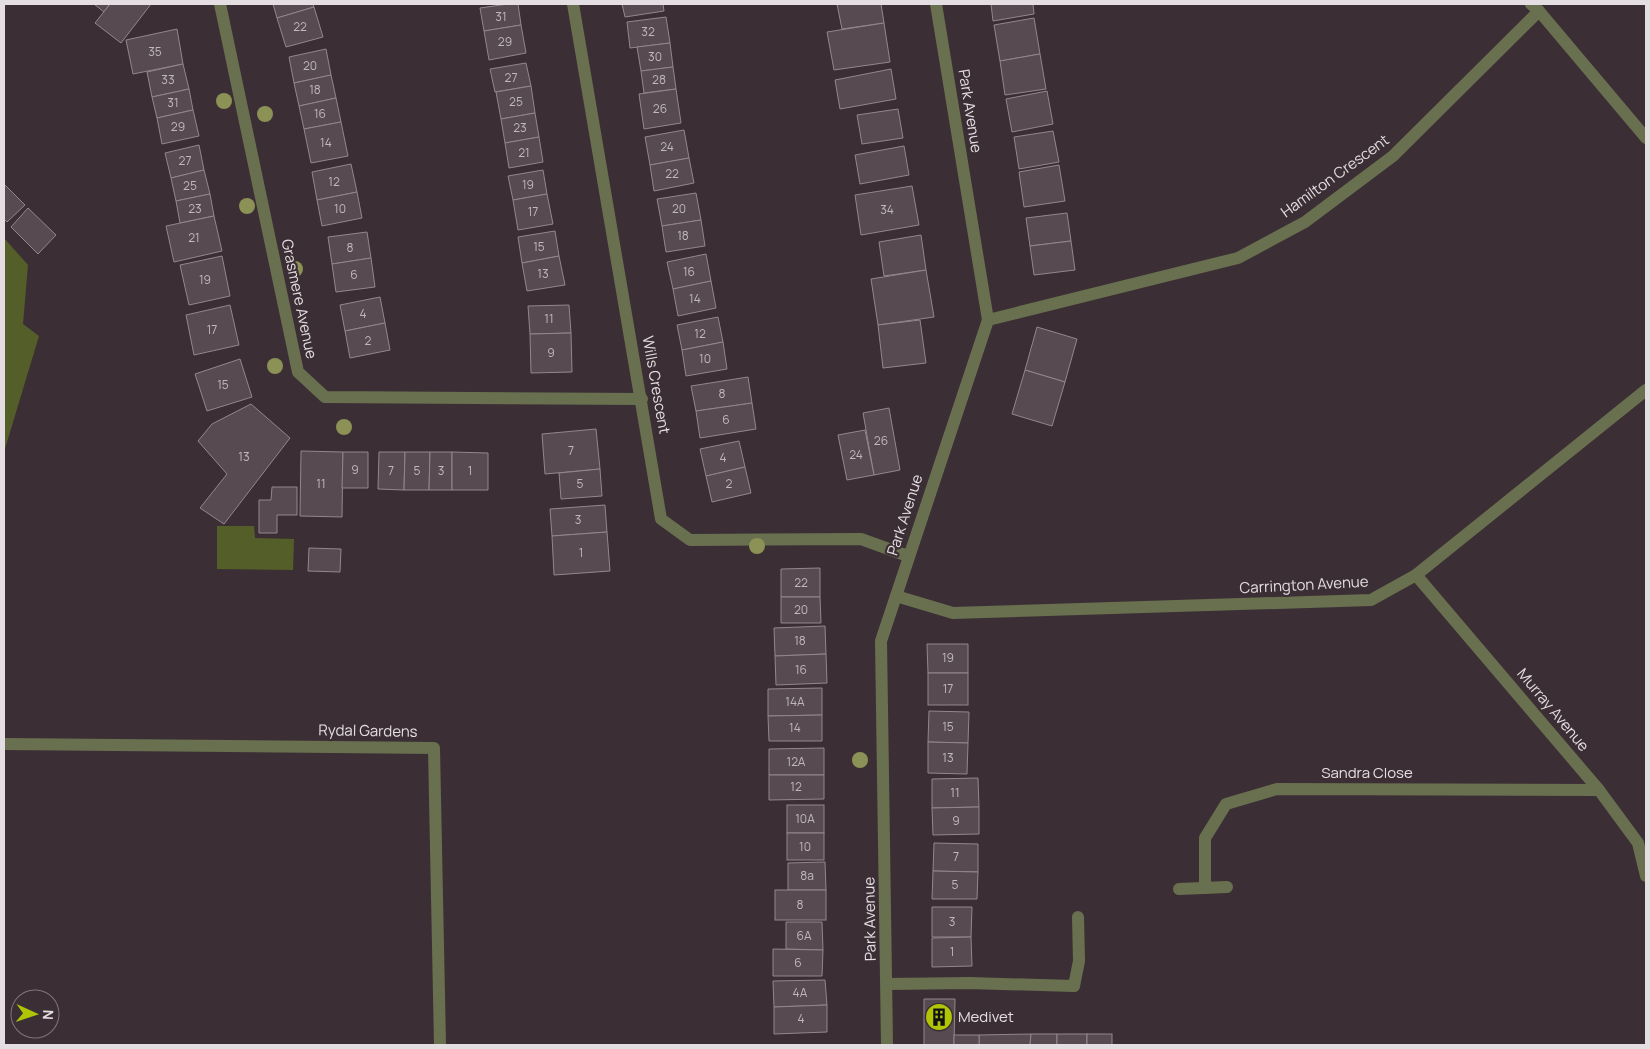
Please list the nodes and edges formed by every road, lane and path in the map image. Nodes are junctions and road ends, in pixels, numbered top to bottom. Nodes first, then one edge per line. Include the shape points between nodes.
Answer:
1 (220, 4) edge
2 (573, 4) edge
3 (936, 4) edge
4 (1535, 7) edge
5 (1646, 138) edge
6 (988, 320) junction
7 (1646, 390) edge
8 (642, 399) junction
9 (908, 556) junction
10 (1416, 575) junction
11 (896, 596) junction
12 (4, 744) edge
13 (1600, 790) junction
14 (1646, 876) edge
15 (1227, 887) dead end
16 (1205, 888) junction
17 (1179, 889) dead end
18 (1078, 917) dead end
19 (887, 984) junction
20 (440, 1045) edge
21 (887, 1045) edge

1 - 8 street, Grasmere Avenue via 298,372 304,378 324,396
2 - 8 street, Wills Crescent
3 - 6 street, Park Avenue
4 - 5 street
4 - 6 street, Hamilton Crescent via 1393,156 1305,222 1238,258
6 - 9 street, Park Avenue
7 - 10 street, Carrington Avenue
8 - 9 street, Wills Crescent via 661,519 690,540 861,539
9 - 11 street, Park Avenue
10 - 11 street, Carrington Avenue via 1371,600 953,613
10 - 13 street, Murray Avenue
11 - 19 street, Park Avenue via 881,641
12 - 20 street, Rydal Gardens via 434,748
13 - 14 street, Murray Avenue via 1638,843
13 - 16 street, Sandra Close via 1276,789 1226,804 1205,838
15 - 16 street
16 - 17 street
18 - 19 street via 1079,961 1074,986
19 - 21 street, Park Avenue

